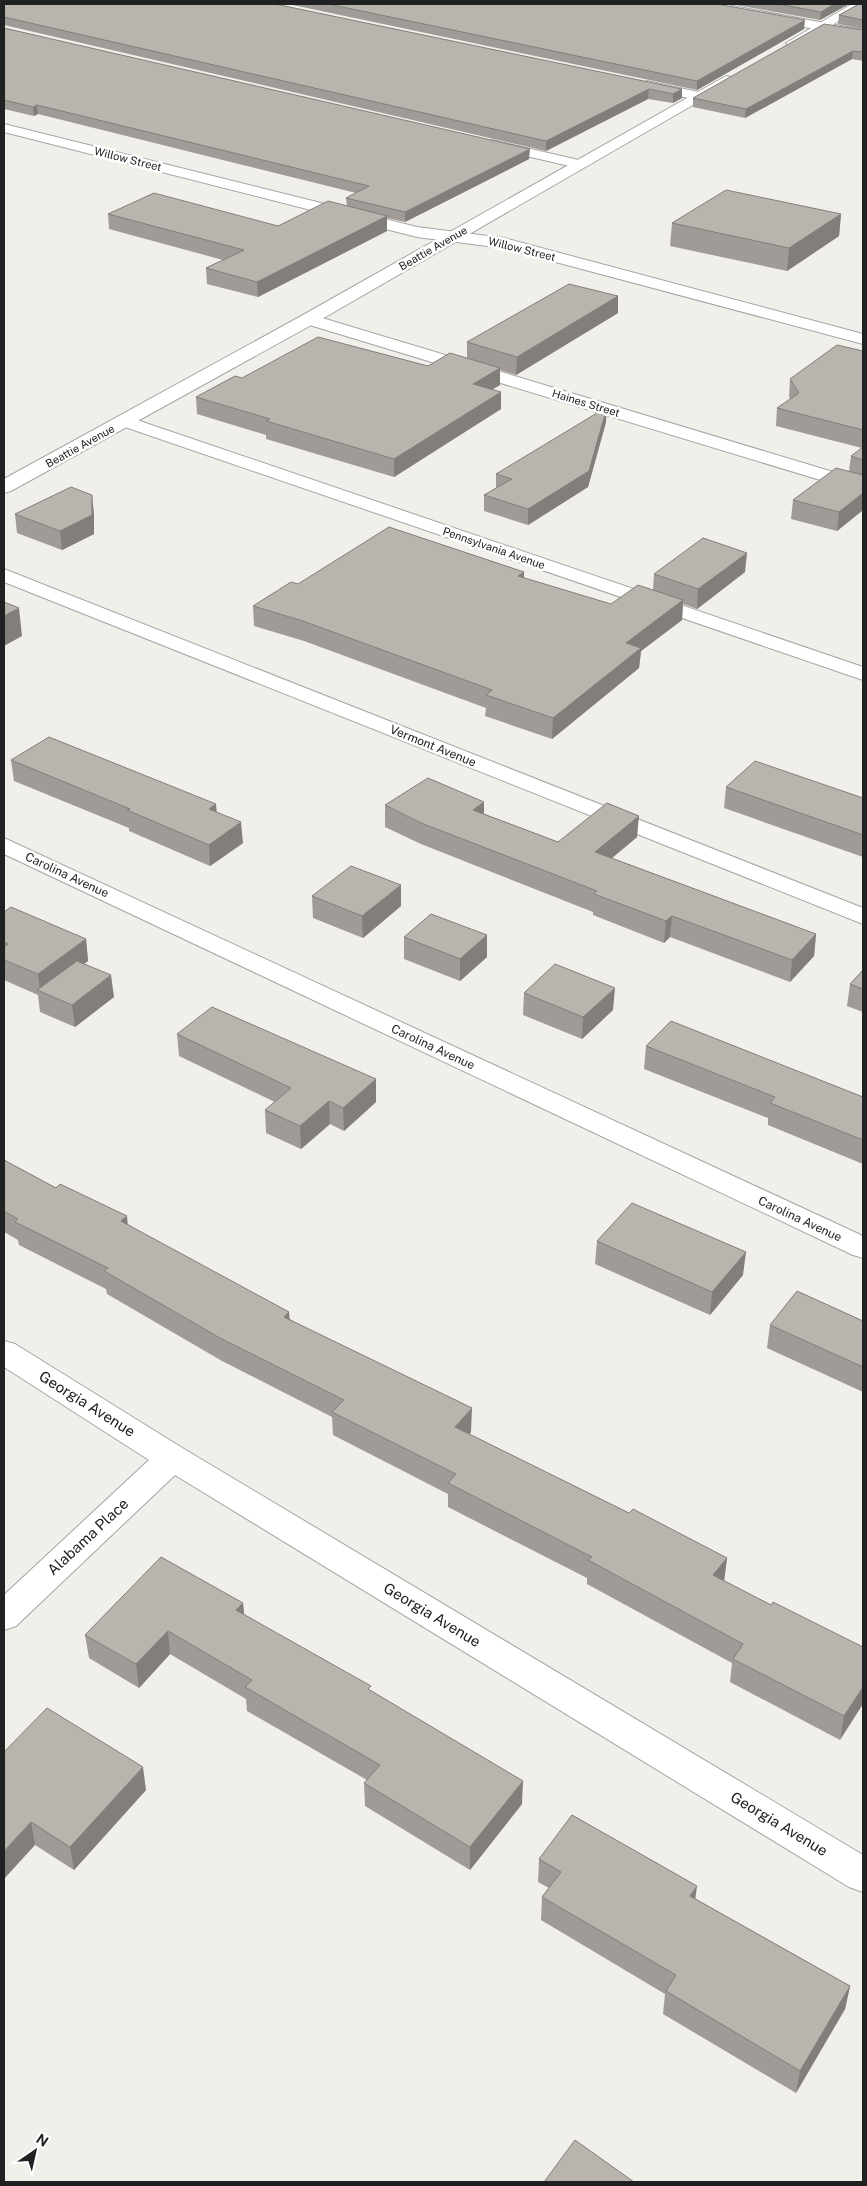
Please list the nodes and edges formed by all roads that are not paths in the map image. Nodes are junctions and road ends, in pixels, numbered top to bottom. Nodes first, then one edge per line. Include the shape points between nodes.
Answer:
1 (704, 4) edge
2 (860, 4) edge
3 (821, 26) junction
4 (863, 34) edge
5 (780, 49) edge
6 (739, 72) edge
7 (631, 81) edge
8 (698, 96) junction
9 (4, 128) edge
10 (481, 141) edge
11 (578, 164) junction
12 (455, 235) junction
13 (309, 319) junction
14 (863, 339) edge
15 (125, 421) junction
16 (4, 487) edge
17 (863, 487) edge
18 (4, 575) edge
19 (863, 674) edge
20 (4, 845) edge
21 (863, 917) edge
22 (863, 1248) edge
23 (4, 1352) edge
24 (172, 1458) junction
25 (4, 1616) edge
26 (863, 1875) edge

1 - 3 street
2 - 3 street
3 - 4 street
3 - 5 street
6 - 8 street, Beattie Avenue
7 - 8 street
8 - 11 street, Beattie Avenue
9 - 12 street, Willow Street via 417,232
10 - 11 street
11 - 12 street, Beattie Avenue
12 - 13 street, Beattie Avenue
12 - 14 street, Willow Street via 504,243
13 - 15 street, Beattie Avenue
13 - 17 street, Haines Street
15 - 16 street, Beattie Avenue
15 - 19 street, Pennsylvania Avenue
18 - 21 street, Vermont Avenue
20 - 22 street, Carolina Avenue
23 - 24 street, Georgia Avenue
24 - 25 street, Alabama Place
24 - 26 street, Georgia Avenue

